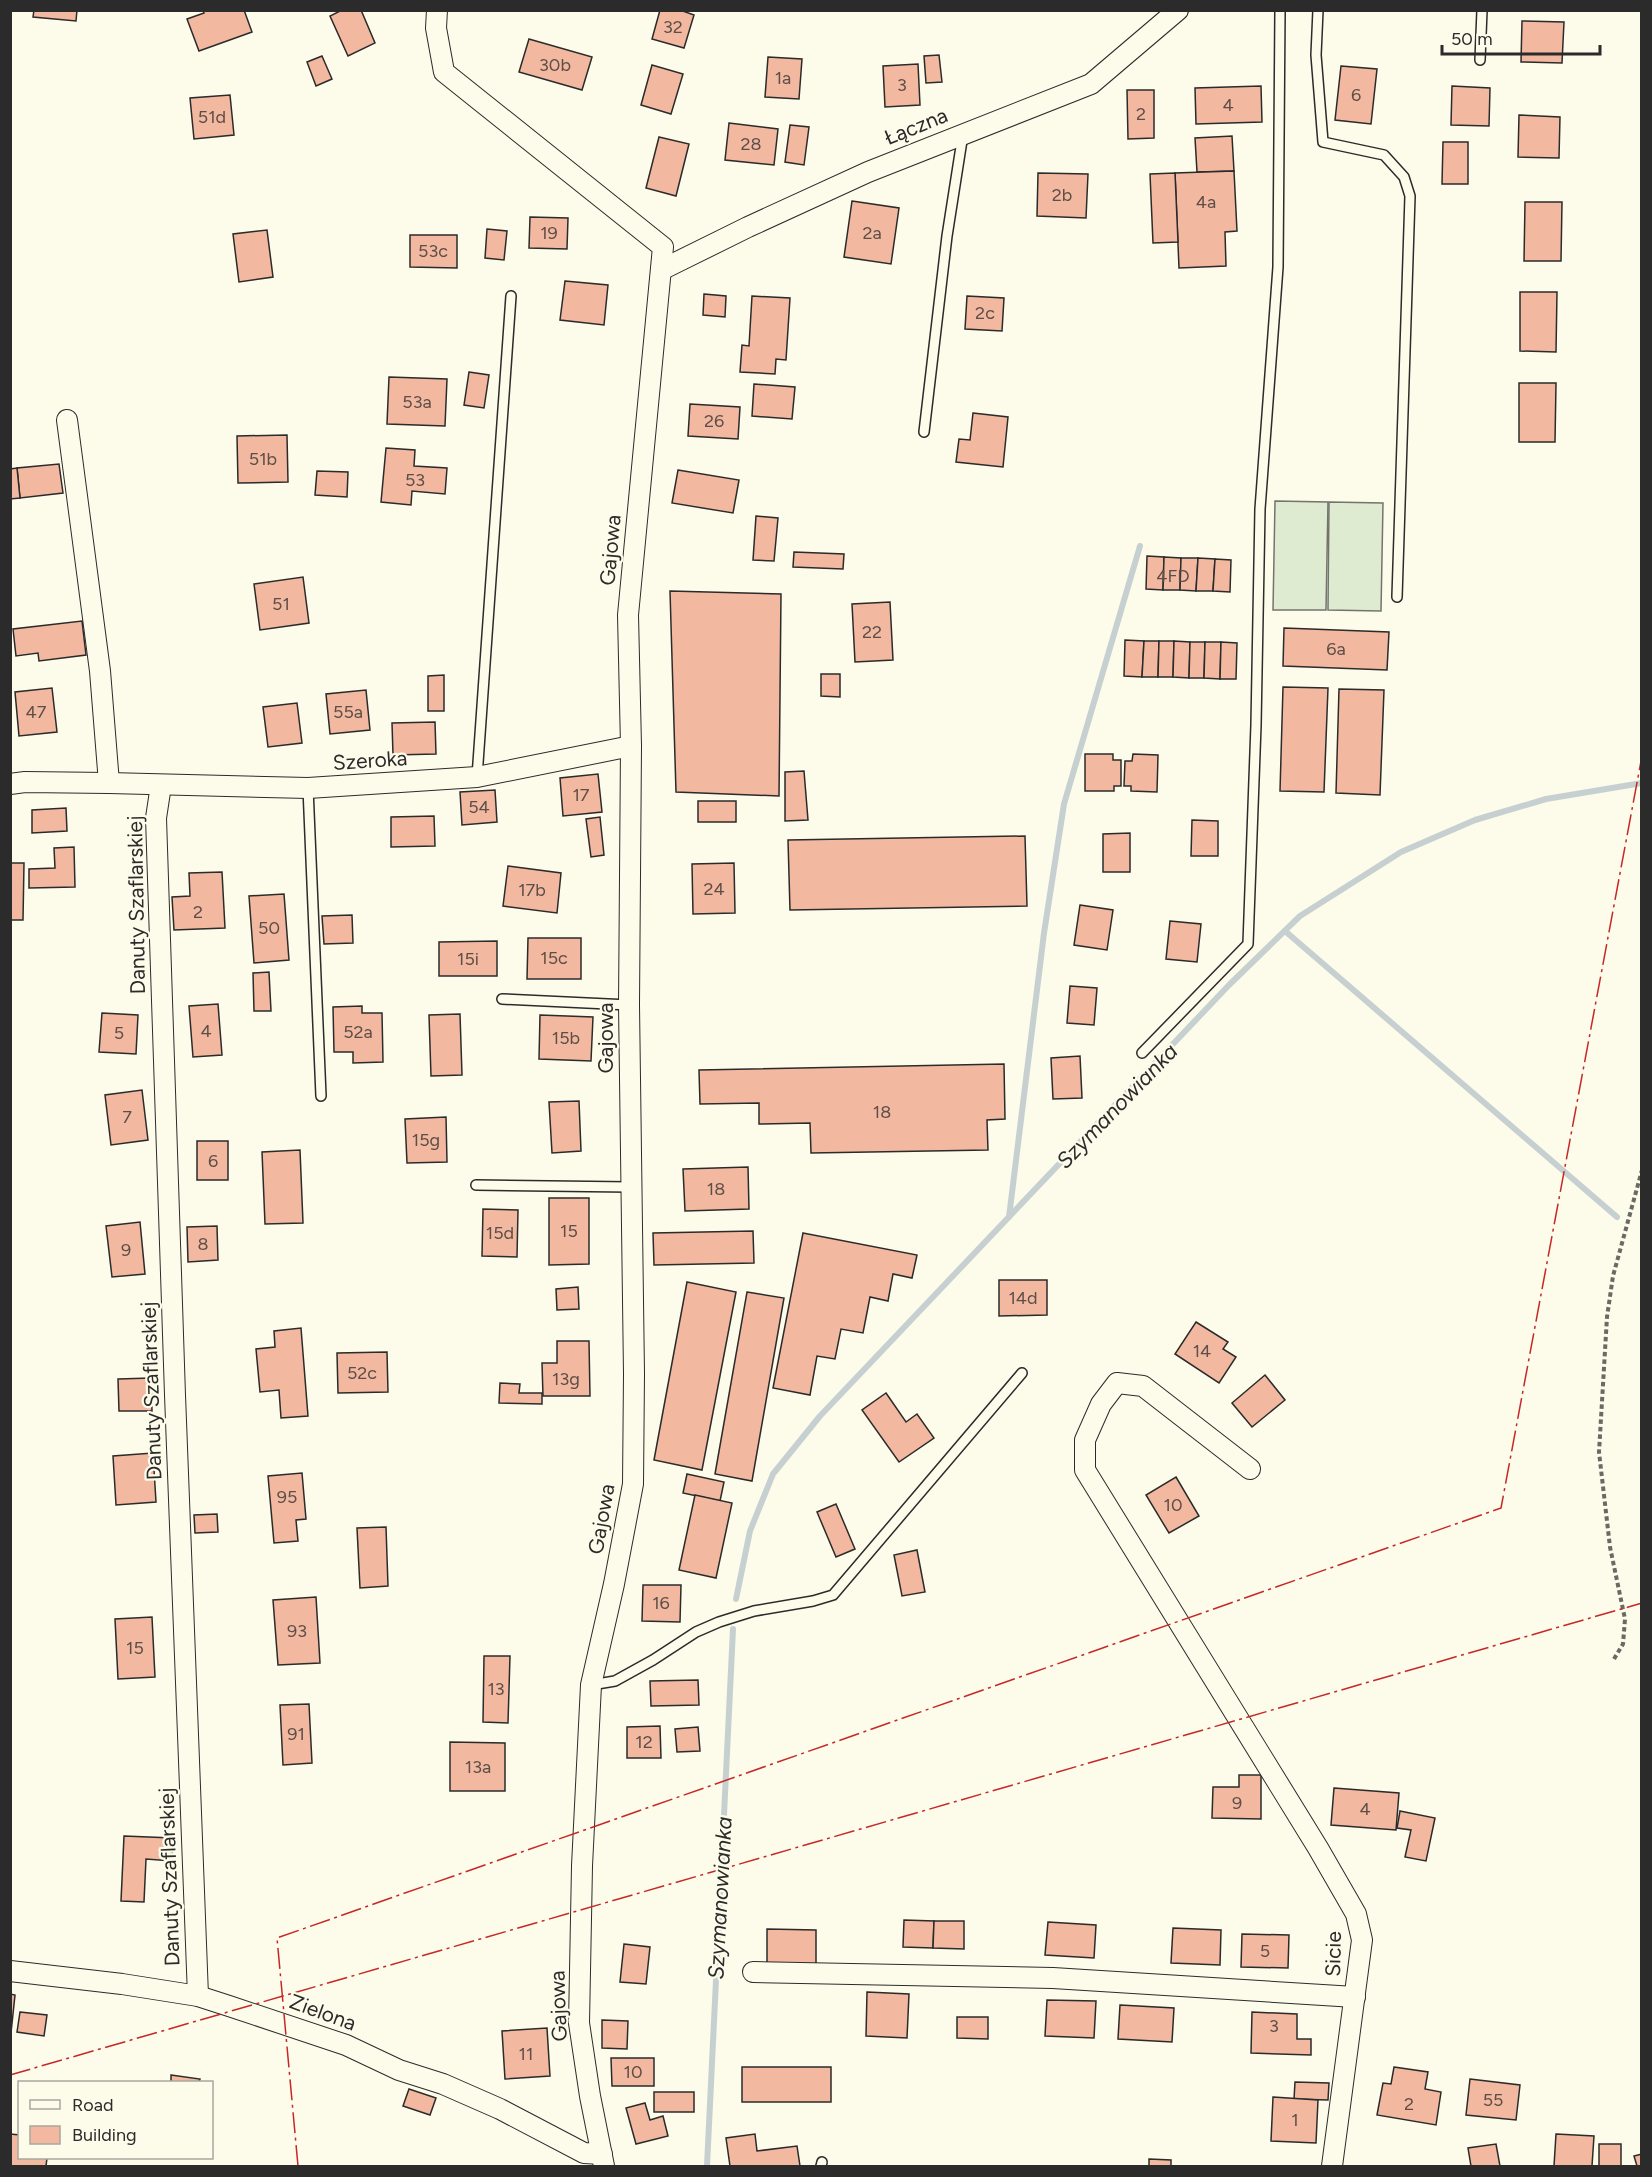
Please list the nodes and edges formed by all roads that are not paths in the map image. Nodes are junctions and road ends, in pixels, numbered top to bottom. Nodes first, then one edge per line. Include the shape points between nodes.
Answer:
1 (437, 10) edge
2 (1178, 10) edge
3 (1280, 10) edge
4 (1318, 10) edge
5 (1482, 10) edge
6 (1480, 60) dead end
7 (964, 132) junction
8 (661, 270) junction
9 (511, 296) dead end
10 (67, 420) dead end
11 (924, 432) dead end
12 (1397, 597) dead end
13 (631, 746) junction
14 (477, 777) junction
15 (109, 783) junction
16 (10, 784) edge
17 (161, 785) junction
18 (308, 788) junction
19 (502, 999) dead end
20 (629, 1005) junction
21 (1142, 1053) dead end
22 (321, 1096) dead end
23 (476, 1185) dead end
24 (630, 1187) junction
25 (1023, 1373) dead end
26 (1250, 1469) dead end
27 (591, 1685) junction
28 (10, 1971) edge
29 (753, 1972) dead end
30 (198, 1996) junction
31 (1355, 1997) junction
32 (603, 2160) edge
33 (1332, 2166) edge

1 - 8 street, Gajowa via 436,28 444,72 663,247
2 - 7 street, Łączna via 1091,84
3 - 21 lane via 1278,267 1260,509 1248,944
4 - 12 lane via 1316,55 1323,142 1384,155 1404,177 1410,196
5 - 6 lane
7 - 8 street, Łączna via 858,176
7 - 11 lane via 947,236
8 - 13 street, Gajowa via 627,615
9 - 14 lane
10 - 15 street via 100,671
13 - 14 street, Szeroka
13 - 20 street, Gajowa
14 - 18 street, Szeroka
15 - 16 street, Szeroka
15 - 17 street, Szeroka
17 - 18 street, Szeroka
17 - 30 street, Danuty Szaflarskiej via 157,830
18 - 22 lane
19 - 20 lane
20 - 24 street, Gajowa
23 - 24 lane
24 - 27 street, Gajowa via 633,1484
25 - 27 lane via 833,1595 719,1622 615,1681
26 - 31 street, Sicie via 1143,1386 1117,1383 1101,1404 1085,1440 1084,1470 1356,1914 1362,1940
27 - 32 street, Gajowa via 579,2023
28 - 30 street, Zielona
29 - 31 street via 1053,1978
30 - 32 street, Zielona via 346,2045 399,2070 443,2084
31 - 33 street, Sicie

